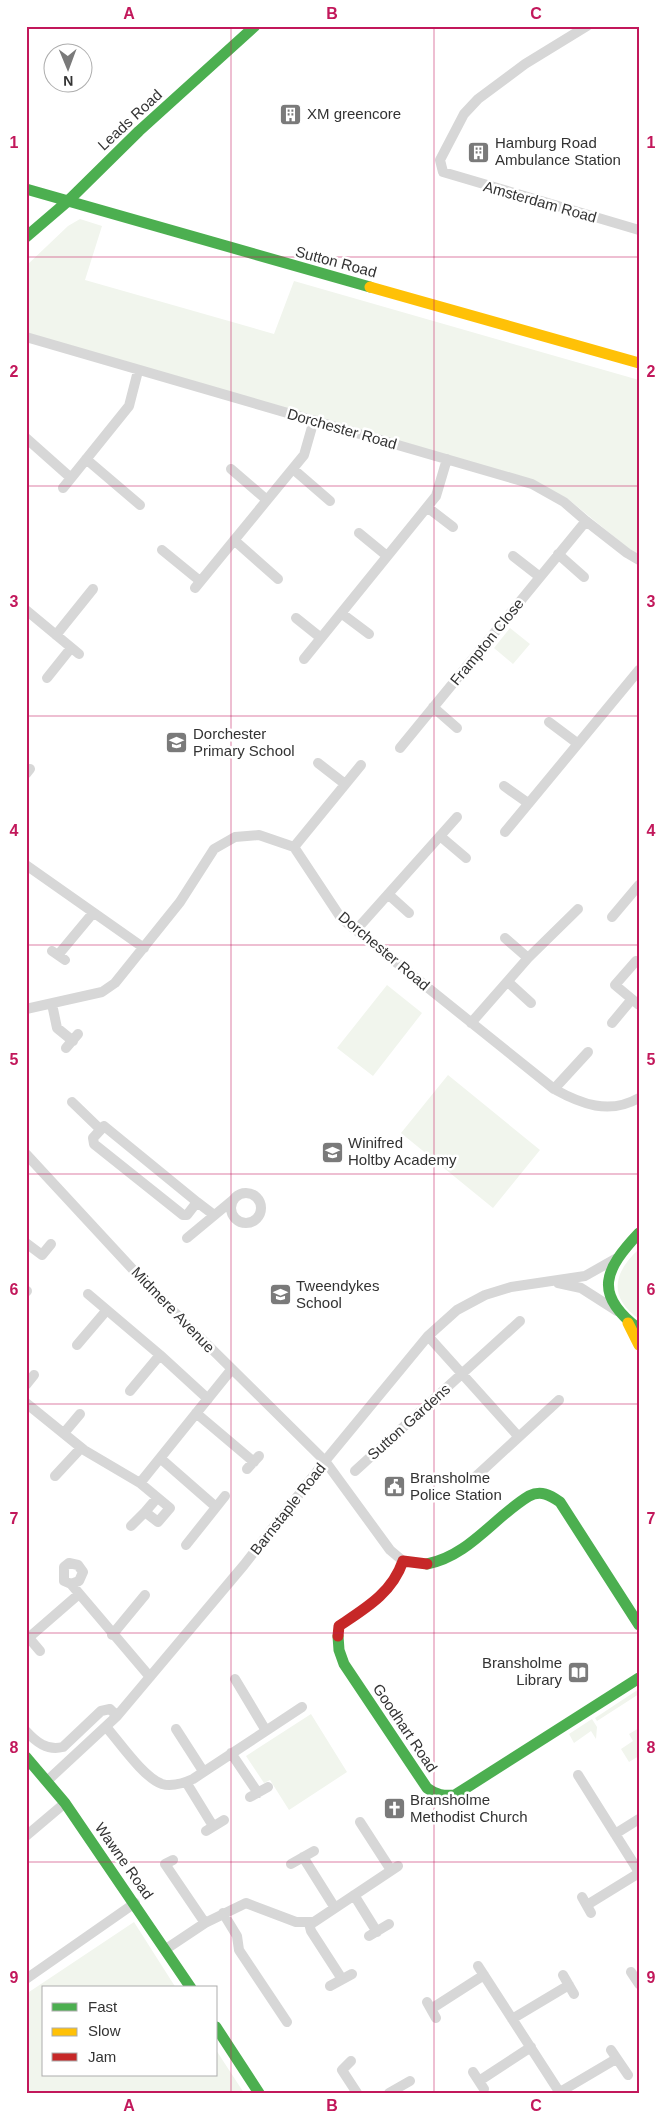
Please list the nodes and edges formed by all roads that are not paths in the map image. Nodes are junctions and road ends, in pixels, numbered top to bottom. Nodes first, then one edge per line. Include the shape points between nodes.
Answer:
1 (255, 26) edge
2 (588, 26) edge
3 (26, 189) edge
4 (68, 201) junction
5 (639, 230) edge
6 (26, 237) edge
7 (26, 337) edge
8 (639, 363) edge
9 (138, 371) junction
10 (314, 420) junction
11 (26, 438) edge
12 (86, 459) junction
13 (447, 459) junction
14 (230, 469) dead end
15 (293, 469) junction
16 (71, 478) junction
17 (63, 488) dead end
18 (267, 500) junction
19 (330, 501) dead end
20 (140, 505) dead end
21 (427, 507) junction
22 (586, 521) junction
23 (453, 527) dead end
24 (359, 533) dead end
25 (234, 540) junction
26 (162, 550) dead end
27 (558, 554) junction
28 (387, 556) junction
29 (514, 556) dead end
30 (639, 560) edge
31 (540, 577) junction
32 (584, 577) dead end
33 (278, 579) dead end
34 (93, 589) dead end
35 (26, 610) edge
36 (341, 613) junction
37 (296, 618) dead end
38 (368, 634) dead end
39 (56, 635) junction
40 (321, 638) junction
41 (304, 659) dead end
42 (639, 670) edge
43 (47, 678) dead end
44 (433, 707) junction
45 (549, 722) dead end
46 (457, 728) dead end
47 (577, 743) junction
48 (400, 748) dead end
49 (318, 763) dead end
50 (361, 765) dead end
51 (345, 784) junction
52 (504, 786) dead end
53 (528, 803) junction
54 (457, 817) dead end
55 (505, 832) dead end
56 (440, 836) junction
57 (294, 847) junction
58 (466, 858) dead end
59 (26, 865) edge
60 (638, 886) edge
61 (389, 895) junction
62 (578, 909) dead end
63 (409, 913) dead end
64 (93, 914) junction
65 (612, 917) dead end
66 (357, 929) junction
67 (505, 938) dead end
68 (144, 948) junction
69 (58, 955) dead end
70 (528, 958) junction
71 (636, 961) dead end
72 (508, 982) junction
73 (635, 1002) edge
74 (531, 1003) dead end
75 (52, 1004) junction
76 (26, 1008) edge
77 (471, 1023) junction
78 (612, 1023) dead end
79 (72, 1041) dead end
80 (588, 1052) dead end
81 (554, 1089) junction
82 (639, 1098) edge
83 (72, 1102) dead end
84 (100, 1129) junction
85 (26, 1154) edge
86 (234, 1199) dead end
87 (197, 1202) junction
88 (214, 1215) junction
89 (639, 1234) edge
90 (187, 1238) dead end
91 (26, 1243) edge
92 (51, 1244) dead end
93 (618, 1256) junction
94 (554, 1282) junction
95 (88, 1294) dead end
96 (106, 1311) junction
97 (617, 1311) junction
98 (520, 1321) dead end
99 (627, 1321) junction
100 (639, 1329) edge
101 (428, 1336) junction
102 (77, 1345) dead end
103 (639, 1345) edge
104 (160, 1355) junction
105 (232, 1370) junction
106 (463, 1374) junction
107 (34, 1375) dead end
108 (26, 1385) edge
109 (130, 1391) dead end
110 (208, 1400) junction
111 (559, 1400) dead end
112 (26, 1403) edge
113 (196, 1413) junction
114 (80, 1414) dead end
115 (64, 1433) junction
116 (518, 1436) junction
117 (81, 1448) junction
118 (160, 1458) junction
119 (325, 1461) junction
120 (253, 1462) dead end
121 (356, 1471) dead end
122 (55, 1476) dead end
123 (472, 1480) dead end
124 (140, 1483) junction
125 (225, 1496) dead end
126 (157, 1498) junction
127 (216, 1507) junction
128 (145, 1512) junction
129 (131, 1526) dead end
130 (186, 1545) dead end
131 (404, 1561) junction
132 (70, 1584) dead end
133 (78, 1594) junction
134 (145, 1595) dead end
135 (639, 1625) edge
136 (112, 1635) junction
137 (27, 1639) edge
138 (40, 1650) dead end
139 (150, 1678) junction
140 (639, 1678) edge
141 (235, 1679) dead end
142 (302, 1707) dead end
143 (117, 1716) junction
144 (107, 1728) junction
145 (176, 1729) dead end
146 (265, 1729) junction
147 (26, 1731) edge
148 (231, 1752) junction
149 (26, 1757) edge
150 (203, 1771) junction
151 (578, 1775) dead end
152 (48, 1782) junction
153 (186, 1782) junction
154 (268, 1787) dead end
155 (65, 1803) junction
156 (224, 1820) dead end
157 (639, 1820) edge
158 (360, 1822) dead end
159 (615, 1834) junction
160 (26, 1836) edge
161 (314, 1851) dead end
162 (303, 1857) junction
163 (173, 1860) dead end
164 (291, 1864) dead end
165 (639, 1872) edge
166 (354, 1895) junction
167 (135, 1903) junction
168 (587, 1905) dead end
169 (336, 1908) junction
170 (223, 1913) junction
171 (205, 1923) junction
172 (308, 1923) junction
173 (389, 1924) dead end
174 (166, 1950) junction
175 (631, 1972) dead end
176 (563, 1975) dead end
177 (26, 1978) edge
178 (638, 1982) edge
179 (190, 1986) edge
180 (330, 1986) dead end
181 (431, 2009) dead end
182 (512, 2019) junction
183 (286, 2022) dead end
184 (218, 2030) edge
185 (531, 2048) junction
186 (351, 2061) dead end
187 (628, 2076) dead end
188 (479, 2080) dead end
189 (410, 2081) dead end
190 (259, 2093) edge
191 (357, 2093) edge
192 (389, 2093) edge
193 (560, 2093) edge

1 - 4 street, Leads Road via 139,131
2 - 5 street, Amsterdam Road via 525,64 478,99 464,114 440,160 442,172
3 - 4 street, Sutton Road
4 - 6 street, Leads Road
4 - 8 street, Sutton Road
7 - 9 street, Dorchester Road
9 - 10 street, Dorchester Road
9 - 12 street via 129,406
10 - 13 street, Dorchester Road
10 - 15 street via 304,455
11 - 16 street
12 - 16 street
12 - 20 street
13 - 21 street via 436,496
13 - 22 street, Dorchester Road via 532,484 564,502
14 - 18 street
15 - 18 street
15 - 19 street
16 - 17 street
18 - 25 street
21 - 23 street
21 - 28 street
22 - 27 street, Frampton Close
22 - 30 street, Dorchester Road
24 - 28 street
25 - 26 street via 198,584
25 - 33 street
27 - 31 street, Frampton Close
27 - 32 street
28 - 36 street
29 - 31 street
31 - 44 street, Frampton Close
34 - 39 street
35 - 39 street
36 - 38 street
36 - 40 street
37 - 40 street
39 - 43 street via 75,651
40 - 41 street
42 - 47 street
44 - 46 street
44 - 48 street, Frampton Close
45 - 47 street
47 - 53 street
49 - 51 street
50 - 51 street
51 - 57 street
52 - 53 street
53 - 55 street
54 - 56 street
56 - 58 street
56 - 61 street
57 - 66 street, Dorchester Road via 341,918
57 - 68 street via 260,835 235,837 214,849 180,902
59 - 64 street via 79,900
60 - 65 street
61 - 63 street
61 - 66 street
62 - 70 street
64 - 68 street
64 - 69 street
66 - 77 street, Dorchester Road
67 - 70 street
68 - 75 street via 115,983 102,992
70 - 72 street
71 - 73 street via 615,985
72 - 74 street
72 - 77 street
73 - 78 street
75 - 76 street
75 - 79 street via 57,1028
77 - 81 street, Dorchester Road
80 - 81 street
81 - 82 street, Dorchester Road via 574,1101 589,1105 612,1106
83 - 84 street
84 - 87 street via 104,1126
84 - 87 street via 93,1138 94,1144 183,1215 187,1215
85 - 105 street, Midmere Avenue via 150,1288
86 - 88 street
87 - 88 street
88 - 90 street
89 - 93 street
91 - 92 street via 42,1255
93 - 94 street, Barnstaple Road via 585,1276
93 - 97 street via 608,1273
94 - 97 street, Barnstaple Road via 582,1288
94 - 101 street, Barnstaple Road via 511,1287 485,1295 457,1310
95 - 96 street
96 - 102 street
96 - 104 street
97 - 99 street
98 - 106 street, Sutton Gardens
99 - 100 street
99 - 103 street
101 - 106 street, Sutton Gardens
101 - 119 street, Barnstaple Road
104 - 109 street
104 - 110 street
105 - 110 street
105 - 119 street, Midmere Avenue
106 - 116 street, Sutton Gardens
106 - 121 street, Sutton Gardens
107 - 108 street
110 - 113 street
111 - 116 street
112 - 115 street
113 - 118 street
113 - 120 street
114 - 115 street
115 - 117 street
116 - 123 street
117 - 122 street
117 - 124 street
118 - 124 street
118 - 127 street
119 - 131 street via 390,1550
119 - 139 street, Barnstaple Road
124 - 126 street
125 - 127 street
126 - 128 street
126 - 128 street via 170,1508 158,1522
127 - 130 street
128 - 129 street
131 - 135 street via 419,1565 445,1559 527,1497 550,1495 560,1502
131 - 140 street, Goodhart Road via 401,1572 387,1592 339,1626 338,1652 410,1764 435,1794 456,1795
132 - 133 street
133 - 136 street
133 - 137 street
134 - 136 street
136 - 139 street
137 - 138 street
139 - 143 street, Barnstaple Road
141 - 146 street
142 - 146 street
143 - 144 street, Barnstaple Road
143 - 147 street via 110,1710 102,1711 63,1747 56,1749 44,1746
144 - 152 street, Barnstaple Road
144 - 153 street via 152,1779 163,1784
145 - 150 street
146 - 148 street
148 - 150 street
148 - 154 street via 254,1795
149 - 152 street, Wawne Road
150 - 153 street
151 - 159 street
152 - 155 street, Wawne Road
153 - 156 street via 209,1829
155 - 160 street
155 - 167 street, Wawne Road
157 - 159 street
158 - 166 street via 394,1868
159 - 165 street
161 - 162 street
162 - 164 street
162 - 169 street
163 - 171 street via 165,1864
165 - 168 street
166 - 169 street
166 - 173 street via 373,1934
167 - 174 street, Wawne Road
167 - 177 street
169 - 172 street
170 - 171 street
170 - 172 street via 246,1903 296,1922
170 - 183 street via 237,1936 239,1950
171 - 174 street
172 - 180 street via 347,1977
174 - 179 street, Wawne Road
175 - 178 street
176 - 182 street via 572,1989
181 - 182 street via 481,1970
182 - 185 street
184 - 190 street
185 - 188 street
185 - 193 street
186 - 191 street via 342,2070
187 - 193 street via 614,2054
189 - 192 street

